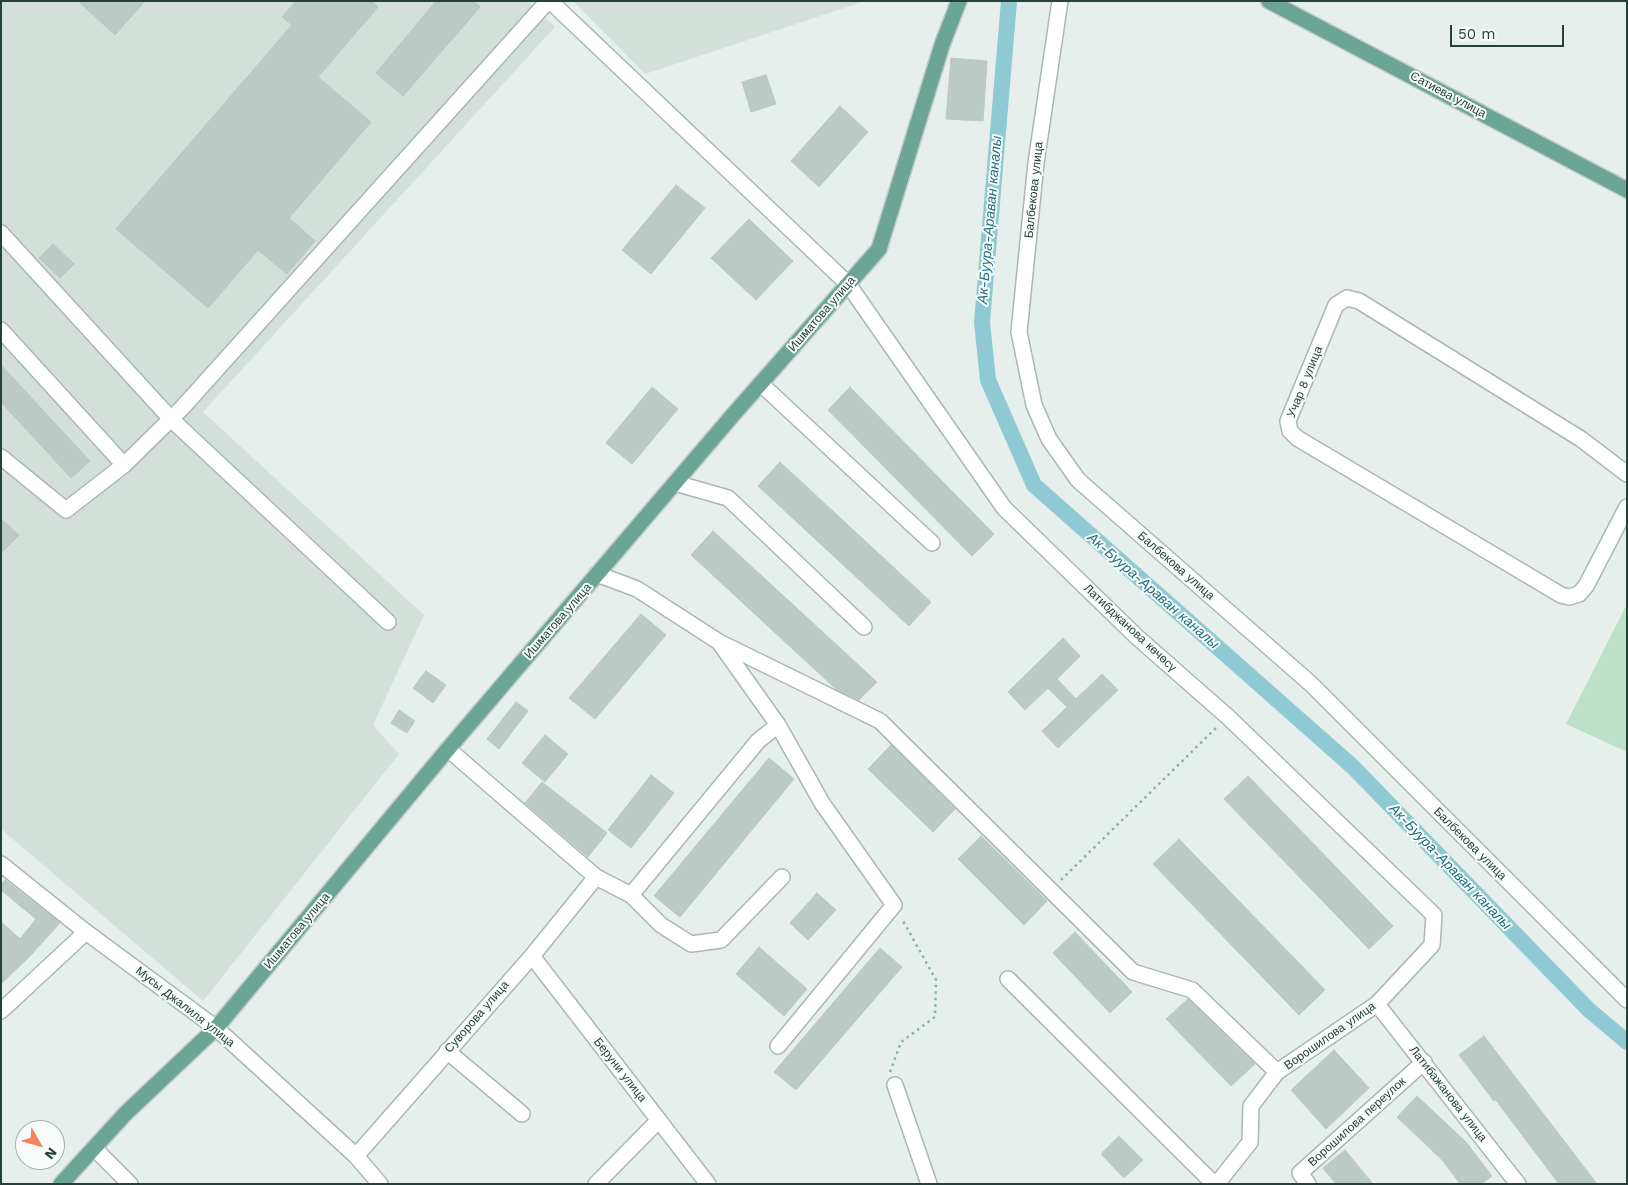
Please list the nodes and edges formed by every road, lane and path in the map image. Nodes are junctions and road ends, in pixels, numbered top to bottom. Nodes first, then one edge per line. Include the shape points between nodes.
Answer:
1 (549, 1) edge
2 (959, 1) edge
3 (1060, 1) edge
4 (1269, 1) edge
5 (1627, 190) edge
6 (1, 233) edge
7 (848, 284) junction
8 (1, 330) edge
9 (760, 384) junction
10 (171, 419) junction
11 (1, 457) edge
12 (124, 465) junction
13 (1627, 474) edge
14 (675, 483) junction
15 (1627, 507) edge
16 (932, 543) dead end
17 (597, 574) junction
18 (388, 622) dead end
19 (864, 627) dead end
20 (719, 642) junction
21 (1228, 717) junction
22 (778, 725) junction
23 (448, 749) junction
24 (1, 864) edge
25 (782, 876) dead end
26 (596, 877) junction
27 (1051, 890) junction
28 (631, 895) junction
29 (894, 905) junction
30 (86, 932) junction
31 (1432, 945) joint
32 (532, 956) junction
33 (1008, 979) dead end
34 (1627, 1000) edge
35 (1377, 1004) junction
36 (1, 1011) edge
37 (216, 1028) junction
38 (778, 1046) dead end
39 (447, 1052) junction
40 (1424, 1062) junction
41 (1277, 1072) junction
42 (895, 1085) joint
43 (522, 1114) dead end
44 (659, 1120) junction
45 (94, 1148) junction
46 (356, 1156) junction
47 (61, 1184) edge
48 (130, 1184) edge
49 (380, 1184) edge
50 (596, 1184) edge
51 (708, 1184) edge
52 (929, 1184) edge
53 (1215, 1184) edge
54 (1308, 1184) edge
55 (1518, 1184) edge

1 - 7 street, Латибджанова көчөсү
1 - 10 street
2 - 7 main road, Ишматова улица via 942,45 879,249
3 - 34 street, Балбекова улица via 1036,163 1019,332 1034,405 1049,439 1078,480 1311,684
4 - 5 main road, Сатиева улица
6 - 10 street
7 - 9 main road, Ишматова улица
7 - 21 street, Латибджанова көчөсү via 1004,508 1137,636
8 - 12 street
9 - 14 main road, Ишматова улица
9 - 16 street
10 - 12 street
10 - 18 street
11 - 12 street via 66,510
13 - 15 street, Учар 8 улица via 1581,439 1359,301 1347,298 1336,305 1288,422 1297,438 1561,595 1579,594 1586,586
14 - 17 main road, Ишматова улица
14 - 19 street via 728,498
17 - 20 street via 637,589
17 - 23 main road, Ишматова улица
20 - 22 street
20 - 27 street via 880,721
21 - 27 path
21 - 31 street, Латибджанова көчөсү via 1434,915
22 - 28 street via 758,740
22 - 29 street via 822,802
23 - 26 street
23 - 37 main road, Ишматова улица
24 - 30 street, Мусы Джалиля улица
25 - 28 street via 721,940 691,944 661,925
26 - 28 street
26 - 32 street, Суворова улица
27 - 41 street via 1133,972 1192,990
29 - 38 street
29 - 42 path via 936,980 936,1017 901,1042 890,1067
30 - 36 street
30 - 37 street, Мусы Джалиля улица
31 - 35 street, Ворошилова улица
32 - 39 street, Суворова улица
32 - 44 street, Беруни улица
33 - 53 street
35 - 40 street, Латибажанова улица
35 - 41 street, Ворошилова улица
37 - 45 main road, Ишматова улица via 126,1113
37 - 46 street, Мусы Джалиля улица
39 - 43 street
39 - 46 street, Суворова улица
40 - 54 street, Ворошилова переулок via 1300,1173
40 - 55 street, Латибажанова улица
41 - 53 street, Ворошилова улица via 1251,1106 1250,1142
42 - 52 street
44 - 50 street
44 - 51 street, Беруни улица
45 - 47 main road, Ишматова улица
45 - 48 street
46 - 49 street, Мусы Джалиля улица

